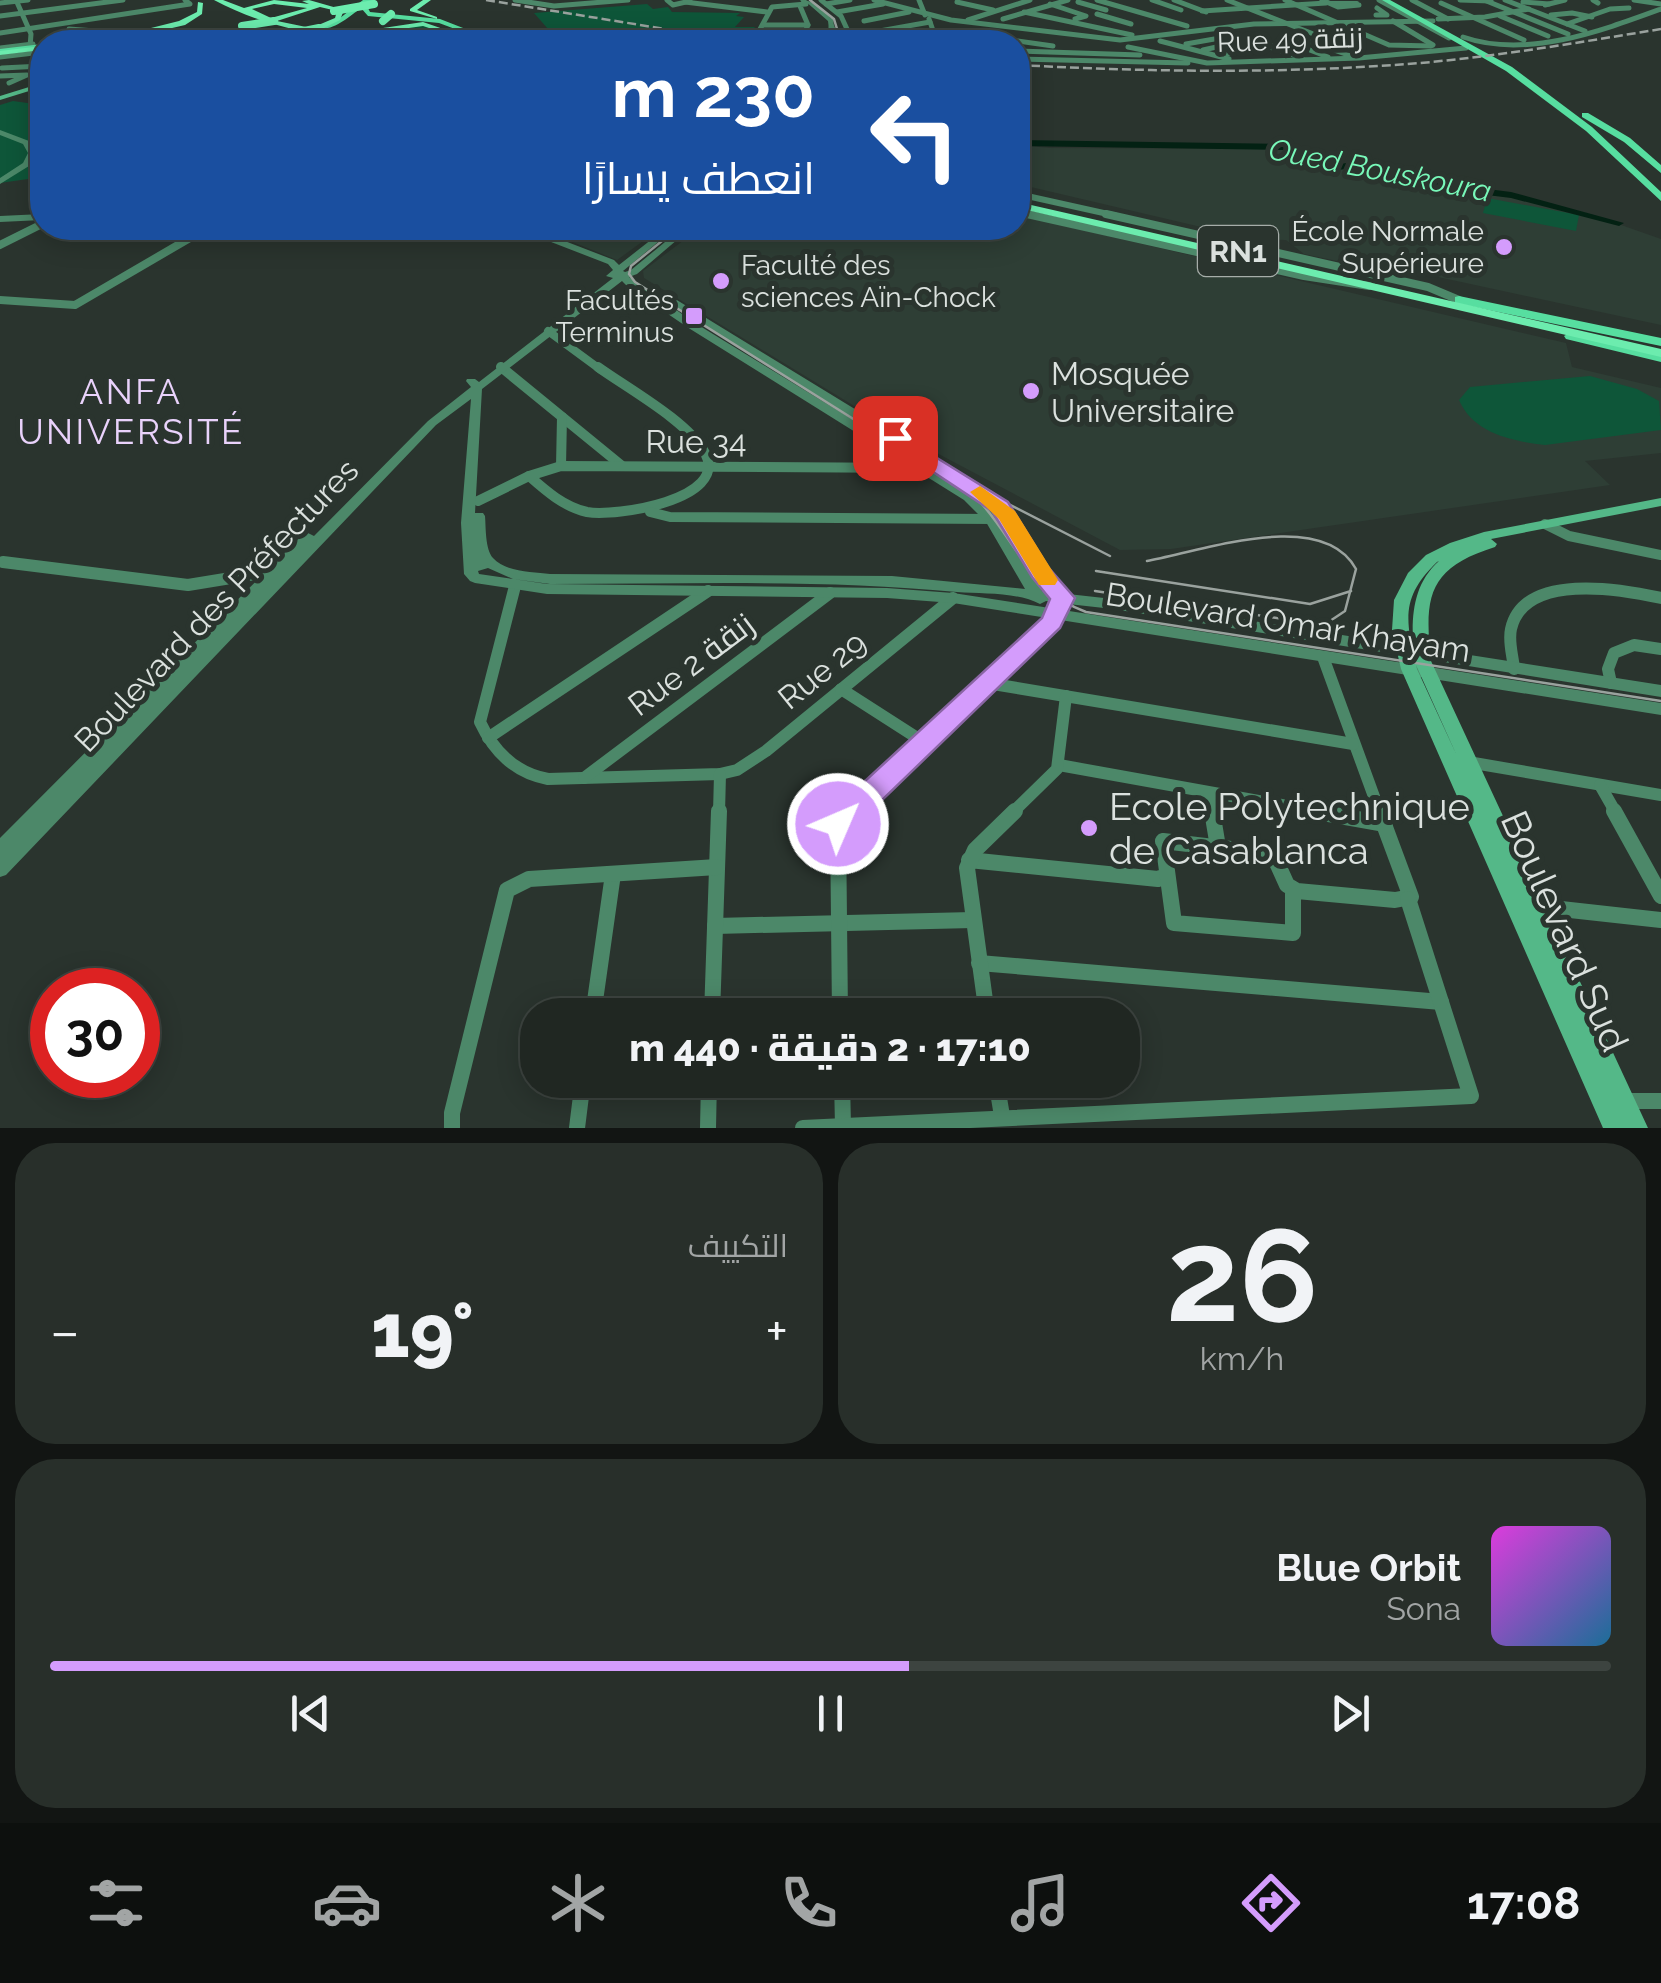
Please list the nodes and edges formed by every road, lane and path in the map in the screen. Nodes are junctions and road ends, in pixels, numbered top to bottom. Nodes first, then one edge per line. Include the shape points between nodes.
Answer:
1 (28, 0) edge
2 (123, 0) edge
3 (185, 0) edge
4 (215, 0) edge
5 (230, 0) edge
6 (272, 0) edge
7 (283, 0) edge
8 (392, 0) edge
9 (426, 0) edge
10 (515, 0) edge
11 (628, 0) edge
12 (667, 0) edge
13 (694, 0) edge
14 (739, 0) edge
15 (850, 0) edge
16 (874, 0) edge
17 (919, 0) edge
18 (970, 0) edge
19 (1068, 0) edge
20 (1082, 0) edge
21 (1097, 0) edge
22 (1152, 0) edge
23 (1174, 0) edge
24 (1227, 0) edge
25 (1260, 0) edge
26 (1286, 0) edge
27 (1412, 0) edge
28 (1460, 0) edge
29 (1485, 0) edge
30 (1506, 0) edge
31 (1565, 0) edge
32 (1616, 0) edge
33 (1634, 0) edge
34 (17, 1) edge
35 (200, 1) edge
36 (821, 1) edge
37 (957, 1) edge
38 (1023, 1) edge
39 (1202, 1) edge
40 (1386, 1) edge
41 (596, 2) edge
42 (685, 2) edge
43 (803, 2) edge
44 (1323, 2) edge
45 (1355, 2) edge
46 (1648, 2) edge
47 (370, 3) edge
48 (404, 3) edge
49 (1441, 3) dead end
50 (0, 4) edge
51 (887, 4) junction
52 (1050, 4) junction
53 (1270, 4) junction
54 (1294, 4) junction
55 (1661, 5) edge
56 (1244, 6) junction
57 (722, 8) junction
58 (1006, 8) junction
59 (1126, 8) junction
60 (1222, 8) junction
61 (1350, 8) junction
62 (1629, 8) junction
63 (1035, 9) junction
64 (1529, 9) junction
65 (854, 10) junction
66 (997, 10) junction
67 (1202, 11) junction
68 (714, 12) dead end
69 (767, 12) junction
70 (836, 12) junction
71 (913, 12) junction
72 (1024, 12) junction
73 (1106, 12) junction
74 (1286, 12) junction
75 (1401, 12) junction
76 (1514, 12) junction
77 (22, 13) junction
78 (1260, 13) junction
79 (1087, 14) junction
80 (1211, 14) junction
81 (212, 15) dead end
82 (421, 15) junction
83 (1232, 15) junction
84 (1362, 15) junction
85 (0, 16) edge
86 (253, 16) junction
87 (979, 16) junction
88 (1499, 16) junction
89 (1546, 16) junction
90 (1641, 16) junction
91 (927, 17) junction
92 (1593, 17) junction
93 (1158, 18) junction
94 (1474, 18) junction
95 (1003, 19) junction
96 (1448, 19) junction
97 (1330, 20) junction
98 (1370, 20) junction
99 (1391, 20) junction
100 (1423, 20) junction
101 (273, 21) junction
102 (864, 21) junction
103 (967, 21) junction
104 (1144, 21) junction
105 (1025, 22) junction
106 (1076, 22) junction
107 (1310, 22) junction
108 (1619, 22) junction
109 (808, 24) junction
110 (957, 24) junction
111 (1131, 24) junction
112 (1254, 24) junction
113 (1289, 24) junction
114 (1568, 24) junction
115 (762, 25) junction
116 (454, 26) junction
117 (1058, 27) junction
118 (1346, 27) junction
119 (1404, 27) junction
120 (1018, 28) junction
121 (1216, 29) junction
122 (1554, 29) junction
123 (36, 30) edge
124 (46, 30) edge
125 (89, 30) edge
126 (150, 30) edge
127 (197, 30) edge
128 (294, 30) edge
129 (297, 30) edge
130 (302, 30) edge
131 (322, 30) edge
132 (323, 30) edge
133 (362, 30) edge
134 (380, 30) edge
135 (446, 30) edge
136 (456, 30) edge
137 (462, 30) edge
138 (761, 30) edge
139 (804, 30) edge
140 (832, 30) edge
141 (841, 30) edge
142 (846, 30) edge
143 (872, 30) edge
144 (881, 30) edge
145 (932, 30) edge
146 (959, 30) edge
147 (989, 30) edge
148 (1015, 30) edge
149 (30, 31) junction
150 (1585, 31) junction
151 (1199, 32) junction
152 (1568, 34) junction
153 (0, 36) edge
154 (1162, 36) junction
155 (1030, 37) edge
156 (1552, 37) junction
157 (1220, 38) junction
158 (1462, 38) junction
159 (1048, 39) junction
160 (1149, 39) junction
161 (1424, 39) junction
162 (1451, 39) junction
163 (1122, 40) junction
164 (1250, 40) junction
165 (1297, 40) junction
166 (1376, 40) junction
167 (1206, 41) junction
168 (1268, 41) junction
169 (1527, 41) junction
170 (1288, 42) junction
171 (1236, 43) junction
172 (30, 46) joint
173 (1030, 46) edge
174 (1177, 46) junction
175 (1223, 46) junction
176 (1436, 46) junction
177 (1039, 47) junction
178 (1030, 48) edge
179 (1337, 48) junction
180 (30, 49) edge
181 (1209, 49) junction
182 (1246, 50) junction
183 (1102, 51) junction
184 (1199, 51) junction
185 (1446, 51) junction
186 (1030, 52) edge
187 (0, 53) edge
188 (1064, 53) junction
189 (1228, 54) junction
190 (1051, 56) junction
191 (1268, 56) junction
192 (1030, 58) edge
193 (1358, 58) junction
194 (1337, 60) junction
195 (1308, 61) junction
196 (1127, 62) junction
197 (1245, 62) junction
198 (1286, 62) junction
199 (1207, 63) junction
200 (30, 67) edge
201 (3, 70) edge
202 (9, 83) dead end
203 (30, 90) edge
204 (0, 99) edge
205 (0, 134) edge
206 (1661, 170) edge
207 (0, 180) edge
208 (1661, 198) edge
209 (1030, 206) edge
210 (1030, 206) edge
211 (0, 218) edge
212 (30, 218) edge
213 (30, 226) edge
214 (186, 240) edge
215 (546, 240) edge
216 (550, 240) edge
217 (654, 240) edge
218 (671, 240) edge
219 (0, 246) edge
220 (623, 273) junction
221 (0, 300) edge
222 (1452, 302) junction
223 (548, 331) junction
224 (1661, 350) edge
225 (500, 367) junction
226 (479, 379) junction
227 (476, 406) junction
228 (448, 409) junction
229 (562, 416) junction
230 (622, 465) junction
231 (561, 466) junction
232 (707, 466) junction
233 (922, 468) junction
234 (529, 476) junction
235 (478, 501) junction
236 (1661, 502) edge
237 (646, 511) junction
238 (1661, 512) edge
239 (993, 519) junction
240 (1551, 528) junction
241 (1661, 555) edge
242 (0, 562) edge
243 (491, 569) junction
244 (274, 575) junction
245 (515, 586) junction
246 (708, 591) junction
247 (830, 593) junction
248 (1038, 596) junction
249 (952, 598) junction
250 (1661, 598) edge
251 (1057, 608) junction
252 (1661, 648) edge
253 (1323, 657) junction
254 (1415, 662) junction
255 (1514, 669) junction
256 (987, 683) junction
257 (1611, 683) junction
258 (841, 688) junction
259 (1661, 691) edge
260 (1066, 696) junction
261 (1661, 709) edge
262 (488, 738) junction
263 (922, 741) junction
264 (1354, 744) junction
265 (1468, 762) junction
266 (1059, 765) junction
267 (720, 774) junction
268 (584, 778) junction
269 (1600, 785) junction
270 (1209, 794) junction
271 (1661, 794) edge
272 (48, 811) junction
273 (1385, 824) junction
274 (1218, 847) junction
275 (0, 850) edge
276 (969, 860) junction
277 (717, 867) junction
278 (0, 869) edge
279 (613, 874) junction
280 (1166, 876) junction
281 (1293, 889) junction
282 (1661, 896) edge
283 (1408, 900) junction
284 (1524, 905) junction
285 (972, 920) junction
286 (1661, 920) edge
287 (838, 923) junction
288 (715, 926) junction
289 (979, 963) junction
290 (595, 998) edge
291 (713, 998) edge
292 (840, 998) edge
293 (984, 998) edge
294 (1441, 1002) junction
295 (581, 1098) edge
296 (709, 1098) edge
297 (843, 1098) edge
298 (999, 1098) edge
299 (1613, 1100) junction
300 (1661, 1101) edge
301 (1002, 1116) junction
302 (844, 1126) junction
303 (452, 1128) edge
304 (577, 1128) edge
305 (708, 1128) edge
306 (803, 1128) edge
307 (1615, 1128) edge
308 (1636, 1128) edge

1 - 34 street
2 - 77 street
3 - 123 street via 190,4
4 - 86 highway
4 - 129 highway
5 - 6 highway
6 - 7 highway
6 - 131 highway via 341,10
8 - 47 highway
9 - 48 highway
9 - 82 highway via 412,8
10 - 41 street via 550,6
11 - 41 street
12 - 42 street
13 - 42 street
14 - 57 street
15 - 36 street
16 - 51 street
17 - 91 street
18 - 58 street
19 - 52 street
20 - 73 street via 1077,1
21 - 59 street
22 - 80 street
23 - 67 street
24 - 56 street
25 - 53 street
26 - 54 street
27 - 96 street
28 - 29 street
29 - 30 street
29 - 76 street
30 - 31 street
30 - 64 street
32 - 62 street
33 - 46 street
34 - 50 street
34 - 77 street
35 - 81 highway
35 - 126 highway via 198,15
35 - 128 highway via 244,21
36 - 70 street
36 - 141 street
37 - 66 street
37 - 103 street
38 - 58 street
38 - 63 street
39 - 60 street
40 - 45 street
40 - 75 street, Rue 49 زنقة
40 - 100 main road
42 - 57 street
43 - 69 street
43 - 109 street
43 - 140 street via 831,20
44 - 45 street
44 - 54 street
44 - 61 street
45 - 61 street via 1358,7
46 - 55 street
47 - 48 highway
47 - 101 highway, bridge
47 - 116 main road via 366,12
47 - 132 main road
47 - 136 main road via 360,12
48 - 82 highway via 405,12
48 - 133 highway, bridge
49 - 94 street
51 - 65 street
51 - 71 street
52 - 63 street
52 - 79 street
53 - 54 street
53 - 56 street
53 - 74 street
54 - 97 street
55 - 90 street
56 - 60 street
56 - 78 street
57 - 68 street
57 - 69 street
58 - 66 street
59 - 73 street
59 - 93 street
60 - 67 street
61 - 84 street
62 - 90 street
62 - 92 street
63 - 72 street
63 - 106 street
64 - 76 street
64 - 89 street
65 - 70 street
65 - 102 street
66 - 87 street
67 - 80 street
69 - 115 street
70 - 142 street
71 - 91 street
71 - 102 street
72 - 95 street
72 - 117 street
73 - 79 street
73 - 104 street
73 - 111 street
74 - 78 street
74 - 107 street
75 - 84 street
75 - 100 street, Rue 49 زنقة
76 - 88 street
76 - 122 street
77 - 85 street
77 - 149 street
78 - 83 street
78 - 113 street
79 - 106 street
80 - 83 street
82 - 116 highway
83 - 112 street
84 - 98 street
86 - 101 highway via 247,8 263,3 317,7
86 - 130 highway
87 - 95 street
87 - 103 street
88 - 94 street
88 - 156 street
89 - 92 street
89 - 114 street
90 - 108 street
91 - 110 street
91 - 144 street
91 - 145 street
92 - 108 street
92 - 114 street
93 - 104 street
93 - 154 street via 1187,26
94 - 96 street
94 - 169 street
95 - 105 street
96 - 100 street
97 - 98 street
97 - 107 street
97 - 118 street
98 - 99 street
99 - 100 street
99 - 119 street
100 - 158 main road
100 - 162 street, Rue 49 زنقة
100 - 208 main road via 1566,110
101 - 127 highway, bridge
102 - 143 street
103 - 110 street
103 - 120 street
104 - 111 street
105 - 117 street
105 - 120 street
106 - 117 street
106 - 163 street
107 - 113 street
108 - 150 street
109 - 115 street
109 - 139 street
110 - 146 street
110 - 147 street
111 - 163 street
112 - 113 street
112 - 121 street
112 - 165 street
113 - 179 street
114 - 122 street
114 - 150 street
115 - 138 street
116 - 137 main road
117 - 120 street
117 - 159 street
117 - 163 street
118 - 119 street
118 - 166 street
119 - 161 street
120 - 148 street
121 - 151 street
121 - 164 street
122 - 152 street
124 - 125 street
134 - 135 highway via 414,23
149 - 153 street
149 - 172 street
150 - 152 street
151 - 154 street
151 - 157 street
152 - 156 street
154 - 160 street
154 - 163 street
155 - 159 street
156 - 169 street
157 - 167 street
157 - 171 street
158 - 169 street via 1492,45
158 - 206 main road via 1520,69
159 - 177 street
159 - 183 street
160 - 163 street
160 - 174 street
161 - 162 street
161 - 166 street
161 - 176 street
162 - 185 street via 1466,49
163 - 183 street
163 - 196 street
163 - 199 street, Rue 49 زنقة
164 - 168 street
164 - 171 street
165 - 170 street
165 - 179 street
166 - 176 street
167 - 174 street
167 - 175 street
168 - 170 street
168 - 182 street
168 - 195 street
170 - 194 street
171 - 175 street
172 - 187 main road
173 - 177 street
174 - 184 street
175 - 181 street
176 - 185 street
177 - 178 street
177 - 183 street
177 - 188 street
179 - 193 street
180 - 187 highway
181 - 184 street
181 - 189 street
182 - 189 street
182 - 191 street
183 - 188 street
184 - 197 street
185 - 193 street, Rue 49 زنقة
186 - 190 street
188 - 190 street
189 - 191 street
190 - 192 street
190 - 196 street
191 - 198 street
193 - 194 street, Rue 49 زنقة
194 - 195 street, Rue 49 زنقة
195 - 198 street, Rue 49 زنقة
196 - 199 street
197 - 198 street, Rue 49 زنقة
197 - 199 street, Rue 49 زنقة
200 - 201 street
201 - 202 street via 27,75
203 - 204 main road
205 - 207 street via 24,154
209 - 222 highway, RN1
210 - 222 highway, RN1
211 - 212 street
213 - 219 street
214 - 221 street via 78,304
215 - 220 street
216 - 220 street
217 - 220 street, Boulevard des Préfectures via 626,260
218 - 220 street, Boulevard des Préfectures
220 - 223 street, Boulevard des Préfectures
220 - 226 street, Boulevard des Préfectures
220 - 233 street
220 - 251 street via 992,499 1008,515
222 - 224 main road
222 - 224 highway, RN1
223 - 225 street, Boulevard des Préfectures
223 - 232 street via 694,438
225 - 226 street, Boulevard des Préfectures
225 - 229 street
226 - 227 street
226 - 228 street, Boulevard des Préfectures
226 - 235 street
226 - 244 street, Boulevard des Préfectures via 422,420
227 - 228 street
227 - 243 street via 468,523 472,576
228 - 244 street, Boulevard des Préfectures
229 - 230 street
229 - 231 street
230 - 231 street, Rue 34
230 - 232 street, Rue 34
231 - 234 street, Rue 34
232 - 233 street, Rue 34
232 - 237 street via 685,496
233 - 239 street
234 - 235 street, Rue 34
234 - 237 street via 575,509 601,515
235 - 243 street via 480,539
236 - 240 main road
237 - 239 street
238 - 240 main road
239 - 248 street
240 - 241 street
240 - 254 main road via 1447,561 1425,587
242 - 244 street via 188,585 240,571
243 - 245 street, Boulevard Omar Khayam
243 - 248 street, Boulevard Omar Khayam via 550,579 892,582
244 - 272 street, Boulevard des Préfectures
245 - 246 street, Boulevard Omar Khayam
245 - 262 street via 480,713
246 - 247 street, Boulevard Omar Khayam
246 - 262 street
247 - 249 street, Boulevard Omar Khayam
247 - 268 street, Rue 2 زنقة
248 - 251 street, Boulevard Omar Khayam
249 - 251 street, Boulevard Omar Khayam
249 - 258 street, Rue 29
250 - 255 street via 1594,588 1538,598 1511,628
251 - 253 street, Boulevard Omar Khayam
251 - 254 street, Boulevard Omar Khayam
251 - 256 street via 1044,630
252 - 257 street via 1634,645 1614,653
253 - 254 street, Boulevard Omar Khayam
253 - 264 street
254 - 255 street, Boulevard Omar Khayam
254 - 261 street, Boulevard Omar Khayam
254 - 265 main road, Boulevard Sud
254 - 284 main road, Boulevard Sud
255 - 257 street, Boulevard Omar Khayam
256 - 260 street
256 - 263 street
257 - 259 street, Boulevard Omar Khayam
258 - 263 street
258 - 267 street, Rue 29 via 757,757
260 - 264 street
260 - 266 street
262 - 268 street via 533,778
263 - 287 street via 838,824
264 - 273 street
265 - 269 street
265 - 284 main road, Boulevard Sud
266 - 270 street
266 - 276 street
267 - 268 street
267 - 277 street
269 - 271 street
269 - 282 street
270 - 273 street
270 - 274 street
272 - 275 street, Boulevard des Préfectures
272 - 278 street, Boulevard des Préfectures
273 - 283 street via 1412,893
274 - 280 street via 1163,841
274 - 281 street via 1276,856
276 - 280 street
276 - 285 street
277 - 279 street
277 - 288 street
279 - 290 street
279 - 303 street via 522,880 503,894
280 - 281 street via 1174,923 1293,933
281 - 283 street
283 - 294 street
284 - 286 street
284 - 299 main road, Boulevard Sud
285 - 287 street
285 - 289 street
287 - 288 street
287 - 292 street
288 - 291 street
289 - 293 street
289 - 294 street
294 - 301 street via 1471,1096
295 - 304 street
296 - 305 street
297 - 302 street
298 - 301 street
299 - 300 street
299 - 307 main road, Boulevard Sud
299 - 308 main road, Boulevard Sud
301 - 302 street
302 - 306 street

